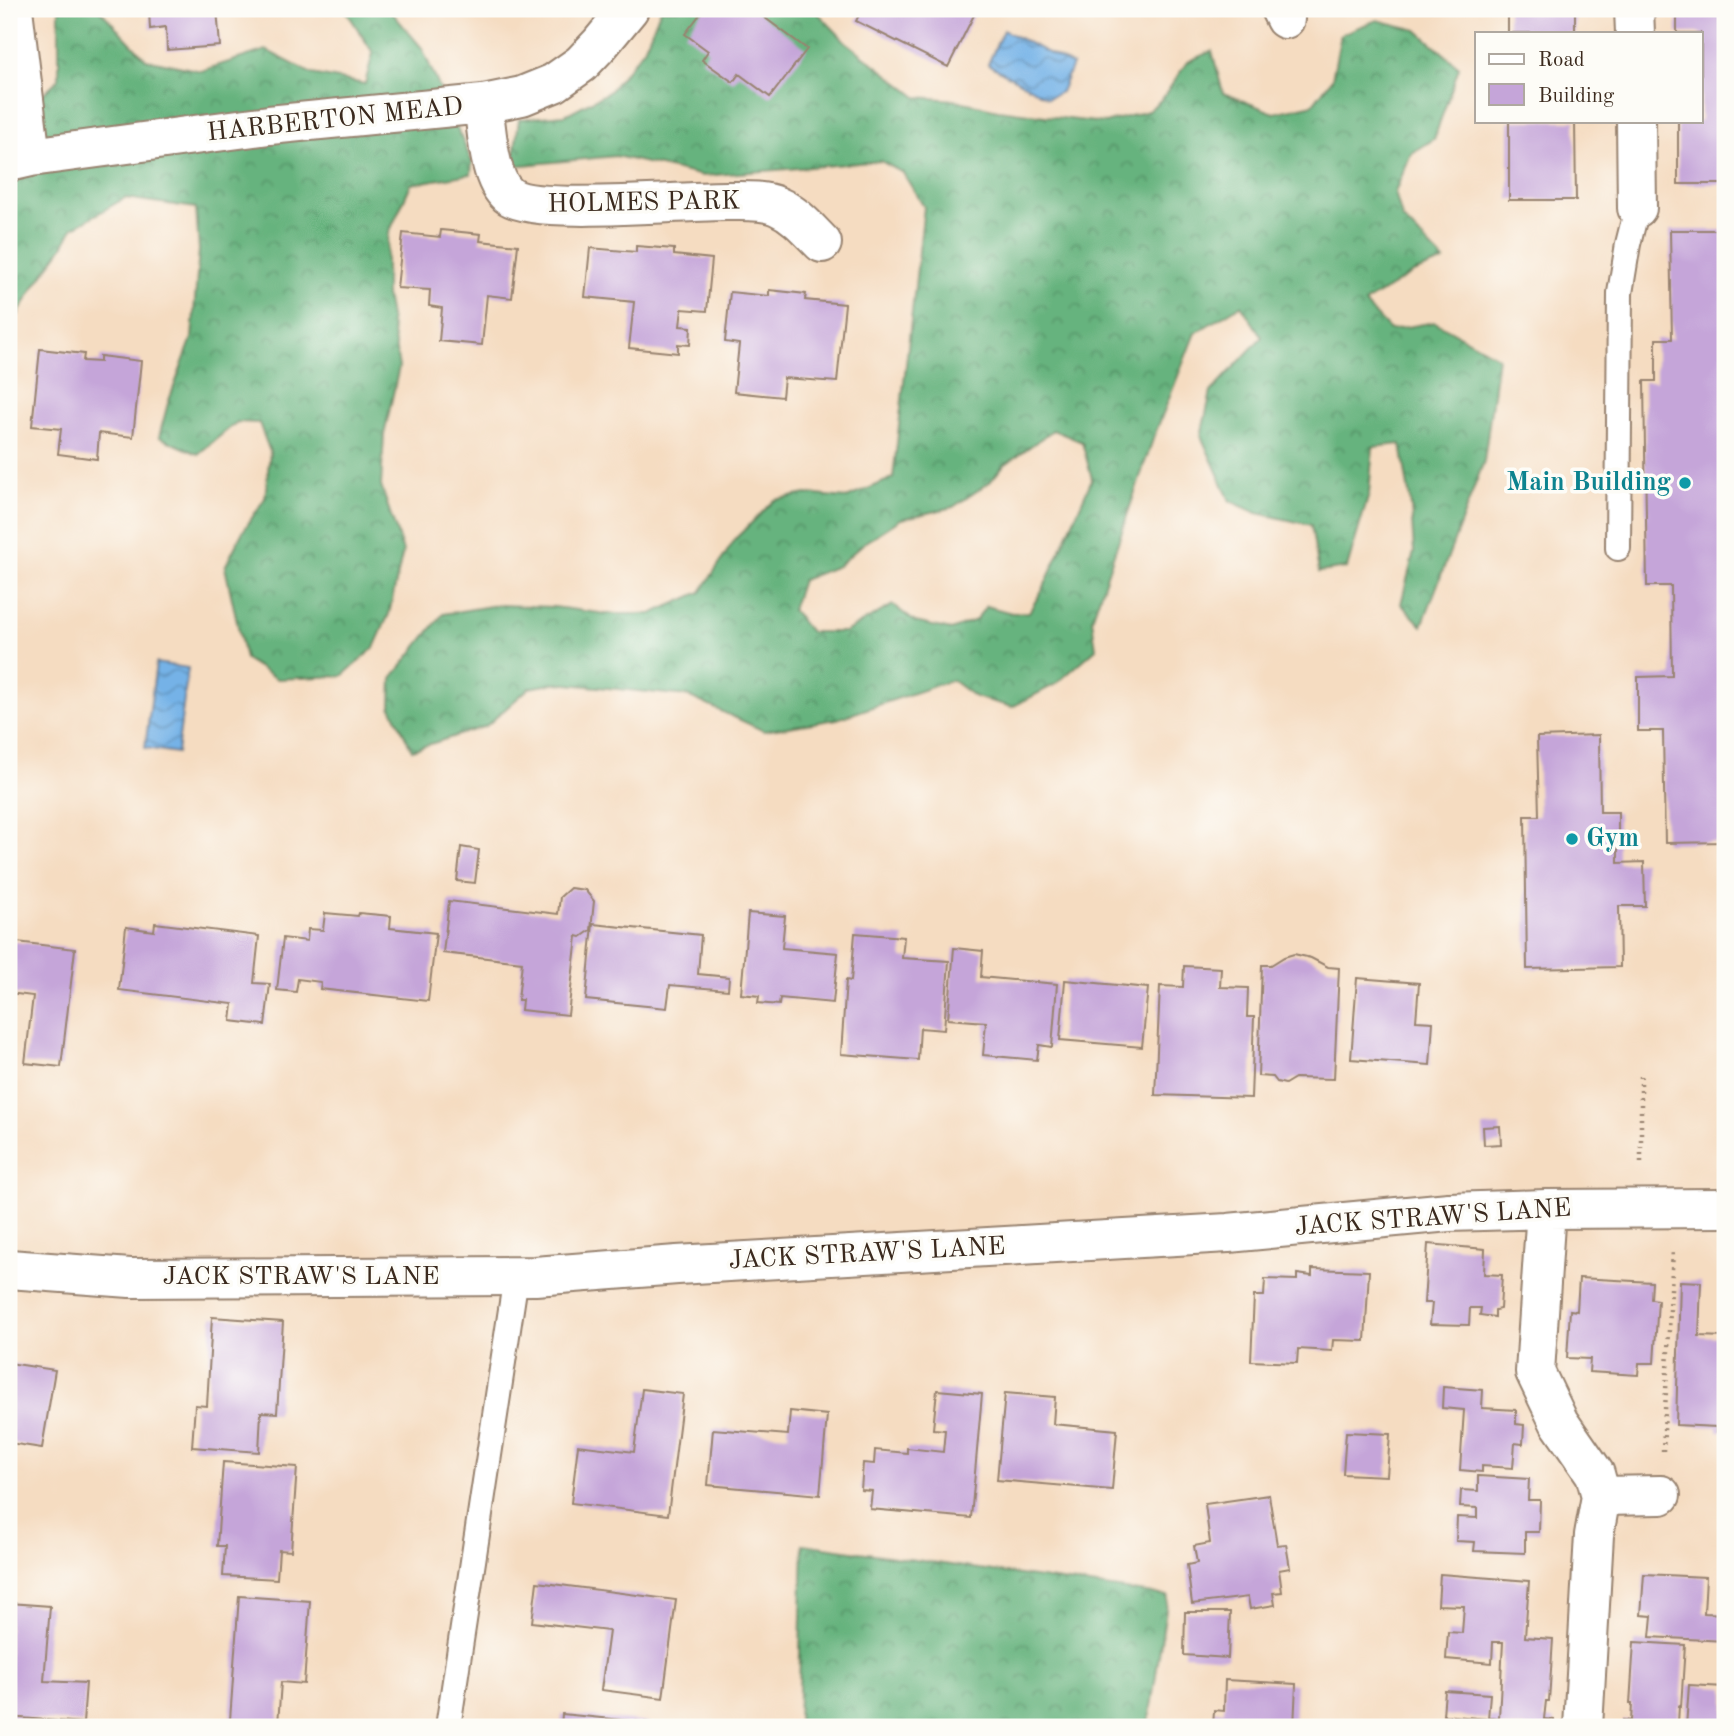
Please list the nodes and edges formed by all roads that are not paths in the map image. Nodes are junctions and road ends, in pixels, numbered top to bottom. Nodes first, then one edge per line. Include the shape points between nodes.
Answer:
1 (13, 9) edge
2 (629, 9) edge
3 (1634, 9) edge
4 (1635, 32) edge
5 (483, 104) junction
6 (1636, 122) edge
7 (20, 160) edge
8 (1637, 208) joint
9 (822, 243) dead end
10 (1618, 548) dead end
11 (1725, 1208) edge
12 (1546, 1209) junction
13 (9, 1269) edge
14 (516, 1276) junction
15 (1661, 1495) road end
16 (1601, 1496) junction
17 (448, 1727) edge
18 (1583, 1727) edge

1 - 7 street
2 - 5 street, HARBERTON MEAD via 581,65 522,96
3 - 4 street
5 - 7 street, HARBERTON MEAD via 270,125
5 - 9 street, HOLMES PARK via 495,174 508,195 531,204 571,206 713,200 776,205 802,221
6 - 8 street
8 - 10 lane via 1620,293
11 - 12 street, JACK STRAW'S LANE
12 - 14 street, JACK STRAW'S LANE
12 - 16 street via 1535,1372 1559,1422 1595,1474
13 - 14 street, JACK STRAW'S LANE via 130,1278
14 - 17 lane
15 - 16 street
16 - 18 street via 1594,1535

